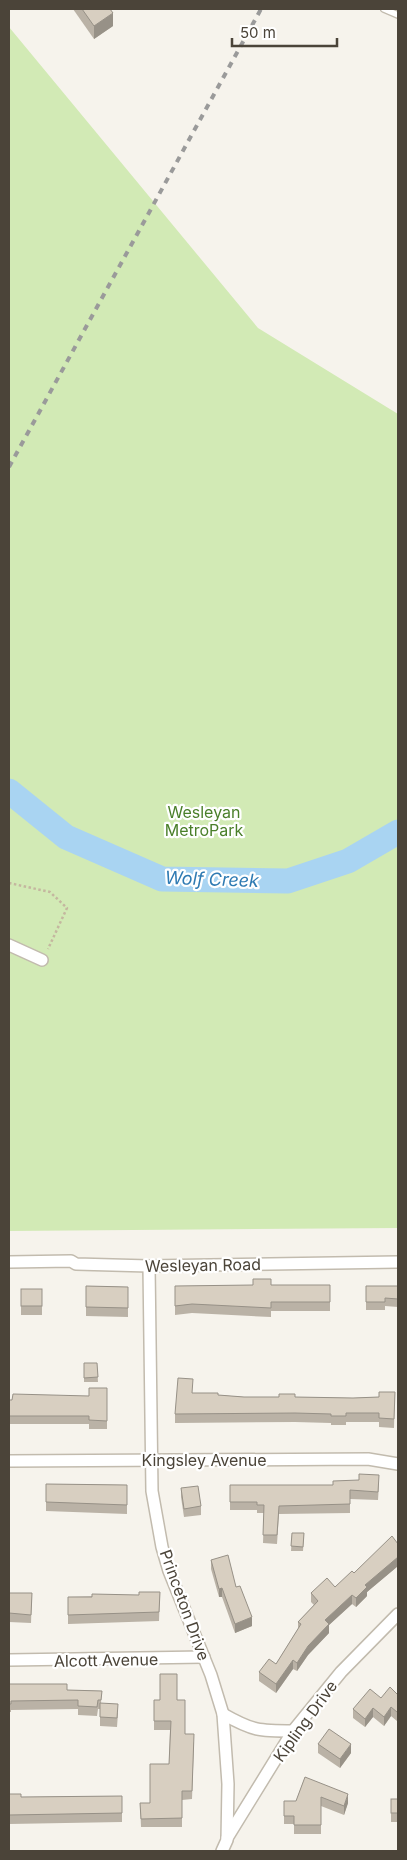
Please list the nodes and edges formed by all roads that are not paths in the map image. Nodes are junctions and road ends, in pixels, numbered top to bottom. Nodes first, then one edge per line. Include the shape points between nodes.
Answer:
1 (384, 9) edge
2 (398, 15) edge
3 (9, 945) edge
4 (42, 960) road end
5 (9, 1262) edge
6 (398, 1262) edge
7 (149, 1266) junction
8 (150, 1460) junction
9 (9, 1461) edge
10 (398, 1464) edge
11 (398, 1614) edge
12 (204, 1657) junction
13 (9, 1660) edge
14 (223, 1714) junction
15 (293, 1731) junction
16 (226, 1840) junction
17 (222, 1851) edge

1 - 2 lane
3 - 4 street
5 - 7 street, Wesleyan Road
6 - 7 street, Wesleyan Road
7 - 8 street, Princeton Drive
8 - 9 street, Kingsley Avenue
8 - 10 street, Kingsley Avenue via 368,1459
8 - 12 street, Princeton Drive via 162,1547
11 - 15 street, Kipling Drive via 340,1672
12 - 13 street, Alcott Avenue
12 - 14 street, Princeton Drive
14 - 15 street via 260,1731
14 - 16 street, Princeton Drive via 228,1764
15 - 16 street, Kipling Drive
16 - 17 street, Princeton Drive

